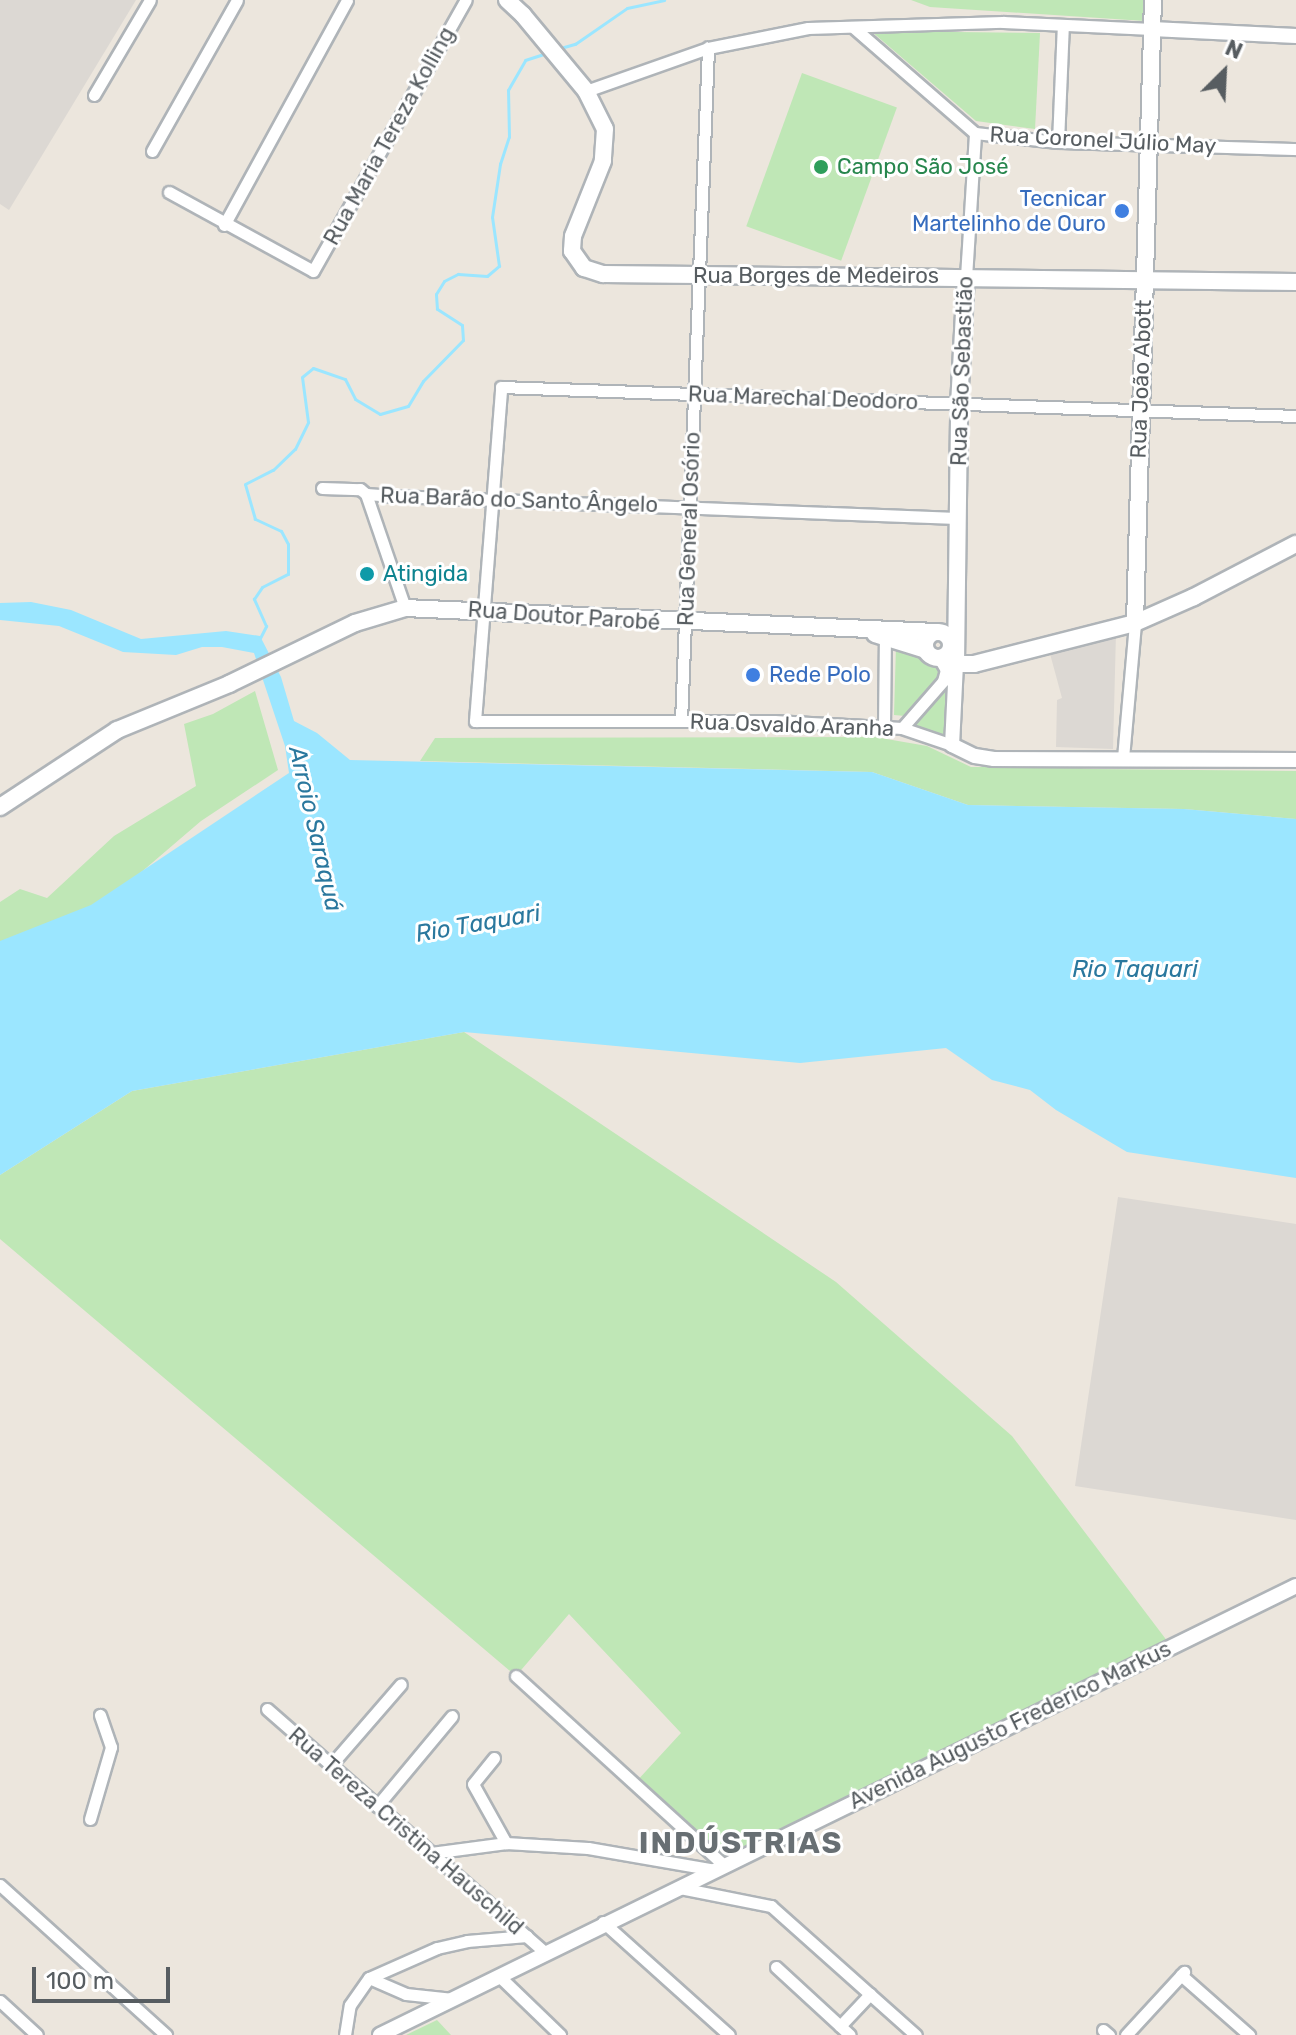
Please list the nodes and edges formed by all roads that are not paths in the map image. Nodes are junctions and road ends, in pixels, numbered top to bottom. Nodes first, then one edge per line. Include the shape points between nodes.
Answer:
1 (150, 0) edge
2 (237, 0) edge
3 (347, 0) edge
4 (466, 0) edge
5 (507, 0) edge
6 (1153, 0) edge
7 (1063, 25) junction
8 (853, 27) junction
9 (1152, 29) junction
10 (1296, 36) edge
11 (708, 48) junction
12 (586, 91) junction
13 (94, 95) dead end
14 (975, 133) junction
15 (1058, 142) junction
16 (1149, 144) junction
17 (1296, 149) edge
18 (152, 151) dead end
19 (169, 192) dead end
20 (224, 225) junction
21 (699, 275) junction
22 (966, 277) junction
23 (1144, 280) junction
24 (1296, 282) edge
25 (694, 394) junction
26 (959, 405) junction
27 (1140, 411) junction
28 (1296, 416) edge
29 (322, 488) dead end
30 (366, 494) junction
31 (492, 500) junction
32 (691, 507) junction
33 (957, 518) junction
34 (1296, 544) edge
35 (405, 608) junction
36 (485, 610) junction
37 (686, 623) junction
38 (1135, 623) junction
39 (858, 629) junction
40 (885, 638) junction
41 (943, 648) junction
42 (681, 721) junction
43 (884, 727) junction
44 (902, 728) junction
45 (952, 745) junction
46 (1123, 758) junction
47 (1296, 760) edge
48 (3, 801) edge
49 (1296, 1586) edge
50 (516, 1676) dead end
51 (401, 1684) dead end
52 (267, 1709) dead end
53 (100, 1715) dead end
54 (452, 1716) dead end
55 (494, 1758) dead end
56 (330, 1766) junction
57 (377, 1806) junction
58 (90, 1819) dead end
59 (506, 1843) junction
60 (431, 1853) junction
61 (719, 1867) junction
62 (0, 1885) edge
63 (679, 1887) junction
64 (603, 1922) junction
65 (527, 1936) junction
66 (545, 1952) junction
67 (776, 1967) dead end
68 (499, 1976) junction
69 (369, 1978) junction
70 (870, 1994) junction
71 (454, 1999) junction
72 (0, 2001) edge
73 (840, 2026) junction
74 (37, 2035) edge
75 (166, 2035) edge
76 (345, 2035) edge
77 (380, 2035) edge
78 (560, 2035) edge
79 (729, 2035) edge
80 (850, 2035) edge
81 (916, 2035) edge
82 (1126, 2035) edge
83 (1249, 2035) edge

1 - 13 street
2 - 18 street
3 - 20 street
4 - 20 street, Rua Maria Tereza Kolling via 313,271
5 - 12 main road, Rua Borges de Medeiros
6 - 9 main road, Rua João Abott
7 - 8 street
7 - 9 street
7 - 15 street
8 - 11 street via 808,28
8 - 14 street, Rua Coronel Júlio May
9 - 10 street
9 - 16 main road, Rua João Abott
11 - 12 street
11 - 21 street, Rua General Osório
12 - 21 main road, Rua Borges de Medeiros via 601,118 606,144 572,251 584,268 603,274
14 - 15 street, Rua Coronel Júlio May
14 - 22 street, Rua São Sebastião
15 - 16 street, Rua Coronel Júlio May
16 - 17 street, Rua Coronel Júlio May
16 - 23 main road, Rua João Abott
19 - 20 street
21 - 22 main road, Rua Borges de Medeiros
21 - 25 street, Rua General Osório
22 - 23 main road, Rua Borges de Medeiros
22 - 26 main road, Rua São Sebastião
23 - 24 main road, Rua Borges de Medeiros
23 - 27 main road, Rua João Abott
25 - 26 street, Rua Marechal Deodoro
25 - 31 street, Rua Marechal Deodoro via 501,387
25 - 32 street, Rua General Osório
26 - 27 street, Rua Marechal Deodoro
26 - 33 main road, Rua São Sebastião
27 - 28 street, Rua Marechal Deodoro
27 - 38 main road, Rua João Abott
29 - 30 street, Rua Barão do Santo Ângelo via 360,489
30 - 31 street, Rua Barão do Santo Ângelo
30 - 35 street
31 - 32 street, Rua Barão do Santo Ângelo
31 - 36 street
32 - 33 street, Rua Barão do Santo Ângelo
32 - 37 street, Rua General Osório
33 - 41 main road, Rua São Sebastião via 956,610
34 - 38 main road
35 - 36 main road, Rua Doutor Parobé
35 - 48 main road, Rua Doutor Parobé via 355,623 117,730
36 - 37 main road, Rua Doutor Parobé
36 - 42 street, Rua Osvaldo Aranha via 475,721
37 - 39 main road, Rua Doutor Parobé
37 - 42 street, Rua General Osório
38 - 41 main road via 987,659
38 - 46 street, Rua João Abott
39 - 40 main road, Rua Doutor Parobé
39 - 41 main road, Rua Doutor Parobé
40 - 41 main road, Rua Doutor Parobé
40 - 43 street
41 - 44 street via 943,681
41 - 45 street
42 - 43 street, Rua Osvaldo Aranha
43 - 44 street, Rua Osvaldo Aranha
44 - 45 street, Rua Osvaldo Aranha
45 - 46 street, Rua Osvaldo Aranha via 994,759
46 - 47 street, Rua Osvaldo Aranha
49 - 61 street, Avenida Augusto Frederico Markus
50 - 61 street
51 - 56 street
52 - 56 street, Rua Tereza Cristina Hauschild
53 - 58 street via 111,1747
54 - 57 street
55 - 59 street via 473,1784
56 - 57 street, Rua Tereza Cristina Hauschild
57 - 60 street, Rua Tereza Cristina Hauschild
59 - 60 street
59 - 61 street via 588,1848
60 - 65 street, Rua Tereza Cristina Hauschild
61 - 63 street, Avenida Augusto Frederico Markus
62 - 75 street
63 - 64 street, Avenida Augusto Frederico Markus
63 - 70 street via 771,1906
64 - 66 street, Avenida Augusto Frederico Markus
64 - 79 street
65 - 66 street, Rua Tereza Cristina Hauschild
65 - 69 street via 437,1948
66 - 68 street, Avenida Augusto Frederico Markus
67 - 73 street
68 - 71 street, Avenida Augusto Frederico Markus
68 - 78 street
69 - 71 street via 406,1994
69 - 76 street via 350,2005
70 - 73 street
70 - 81 street
71 - 77 street, Avenida Augusto Frederico Markus
72 - 74 street
73 - 80 street
82 - 83 street via 1183,1973

